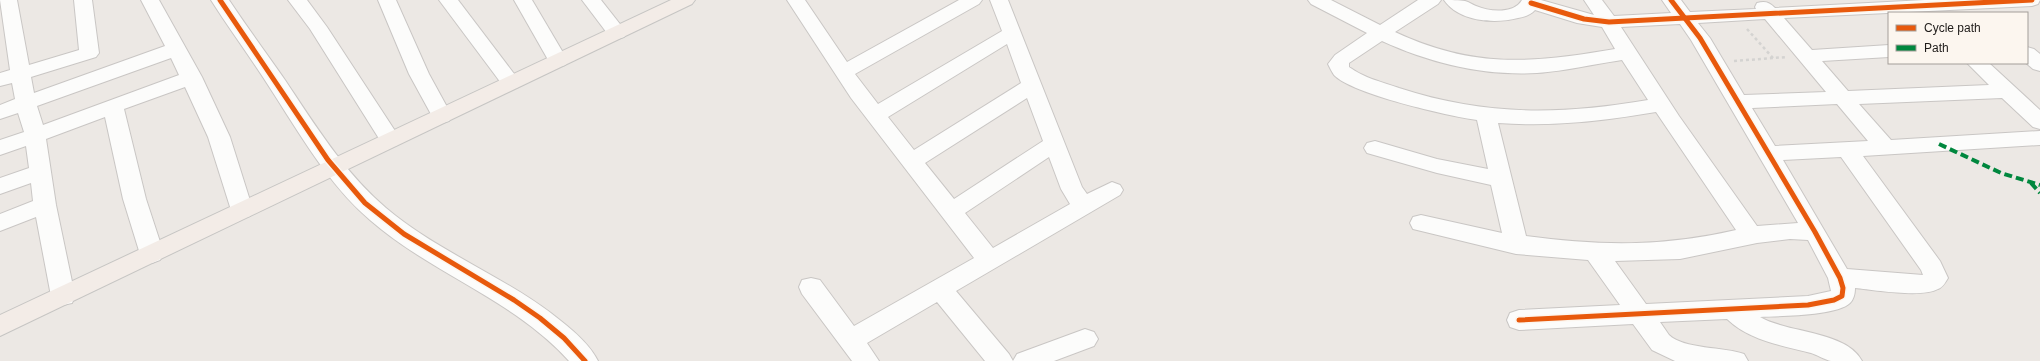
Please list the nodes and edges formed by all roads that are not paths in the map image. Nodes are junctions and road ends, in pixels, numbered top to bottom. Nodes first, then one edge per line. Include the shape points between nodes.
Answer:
1 (83, 0) edge
2 (150, 0) edge
3 (220, 0) edge
4 (297, 0) edge
5 (387, 0) edge
6 (448, 0) edge
7 (523, 0) edge
8 (591, 0) edge
9 (796, 0) edge
10 (973, 0) edge
11 (999, 0) edge
12 (1316, 0) edge
13 (1453, 0) edge
14 (1593, 0) edge
15 (1670, 0) edge
16 (2032, 0) edge
17 (1999, 1) edge
18 (675, 2) edge
19 (1422, 2) edge
20 (1531, 2) edge
21 (1889, 4) edge
22 (1764, 7) edge
23 (1974, 8) edge
24 (1920, 10) edge
25 (6, 13) edge
26 (1686, 18) junction
27 (1609, 22) junction
28 (1012, 32) junction
29 (617, 33) junction
30 (1380, 33) junction
31 (176, 49) junction
32 (1888, 51) edge
33 (1627, 53) junction
34 (1807, 56) junction
35 (558, 61) junction
36 (1978, 64) edge
37 (844, 72) junction
38 (22, 73) junction
39 (192, 77) junction
40 (0, 80) edge
41 (511, 83) junction
42 (1032, 85) junction
43 (2007, 91) junction
44 (1843, 98) junction
45 (1737, 102) junction
46 (26, 103) junction
47 (1661, 105) junction
48 (113, 106) junction
49 (0, 112) edge
50 (875, 115) junction
51 (1486, 115) junction
52 (442, 116) junction
53 (2040, 122) edge
54 (35, 135) junction
55 (2040, 138) edge
56 (390, 140) junction
57 (1055, 143) junction
58 (1885, 147) junction
59 (0, 148) edge
60 (1376, 148) dead end
61 (1847, 149) junction
62 (1768, 154) junction
63 (912, 162) junction
64 (335, 167) junction
65 (41, 172) junction
66 (1501, 180) junction
67 (0, 186) edge
68 (1112, 190) dead end
69 (45, 206) junction
70 (1084, 206) junction
71 (242, 210) junction
72 (950, 212) junction
73 (0, 223) edge
74 (1421, 223) dead end
75 (1815, 232) junction
76 (1752, 236) junction
77 (1516, 245) junction
78 (1596, 253) junction
79 (152, 254) junction
80 (990, 261) junction
81 (1840, 278) junction
82 (811, 287) dead end
83 (940, 289) junction
84 (63, 296) junction
85 (1733, 309) junction
86 (1639, 314) junction
87 (1519, 320) dead end
88 (0, 326) edge
89 (1085, 339) dead end
90 (851, 340) junction
91 (585, 361) edge
92 (866, 361) edge
93 (1000, 361) edge
94 (1026, 361) edge
95 (1735, 361) edge
96 (1849, 361) edge

1 - 38 street via 89,53
2 - 31 street
3 - 64 street via 318,148
4 - 56 street via 318,27
5 - 52 street via 419,74
6 - 41 street
7 - 35 street
8 - 29 street
9 - 37 street
10 - 37 street
11 - 28 street
12 - 30 street
13 - 20 street via 1467,9 1494,16 1518,13 1526,9
14 - 27 street
15 - 26 street
16 - 17 street
17 - 23 street
18 - 29 main road
19 - 30 street
20 - 27 street via 1584,19
21 - 22 street
21 - 24 street
22 - 26 street via 1735,16
22 - 34 street
23 - 24 street
25 - 38 street
26 - 27 street
26 - 45 street
27 - 33 street
28 - 42 street
28 - 50 street
29 - 35 main road
30 - 33 street via 1434,55 1495,66 1555,65
30 - 51 street via 1342,59 1338,64 1341,70 1397,94
31 - 39 street
31 - 46 street
32 - 34 street
33 - 47 street
34 - 44 street
35 - 41 main road
36 - 43 street
37 - 50 street
38 - 40 street
38 - 46 street
39 - 48 street
39 - 71 street via 219,138
41 - 52 main road
42 - 57 street
42 - 63 street
43 - 44 street
43 - 53 street
44 - 45 street
44 - 58 street
45 - 62 street
46 - 49 street
46 - 54 street
47 - 51 street via 1562,118
47 - 76 street
48 - 54 street
48 - 79 street via 129,183
50 - 63 street
51 - 66 street
52 - 56 main road
54 - 59 street
54 - 65 street
55 - 58 street
56 - 64 main road
57 - 70 street via 1072,189
57 - 72 street
58 - 61 street
60 - 66 street via 1436,166
61 - 62 street
61 - 81 street via 1932,267 1936,278 1922,284
62 - 75 street
63 - 72 street
64 - 71 main road
64 - 91 street via 363,202 380,216 431,251 522,305 570,341
65 - 67 street
65 - 69 street
66 - 77 street
68 - 70 street
69 - 73 street
69 - 84 street
70 - 80 street
71 - 79 main road
72 - 80 street
74 - 77 street via 1468,236
75 - 76 street via 1781,231
75 - 81 street
76 - 78 street via 1681,250
77 - 78 street
78 - 86 street
79 - 84 main road
80 - 83 street
81 - 85 street via 1842,296 1834,300 1808,305
82 - 90 street
83 - 90 street
83 - 93 street
84 - 88 main road
85 - 86 street
85 - 96 street via 1743,320 1758,329 1829,350
86 - 87 street
86 - 95 street via 1656,338 1672,350
89 - 94 street
90 - 92 street

